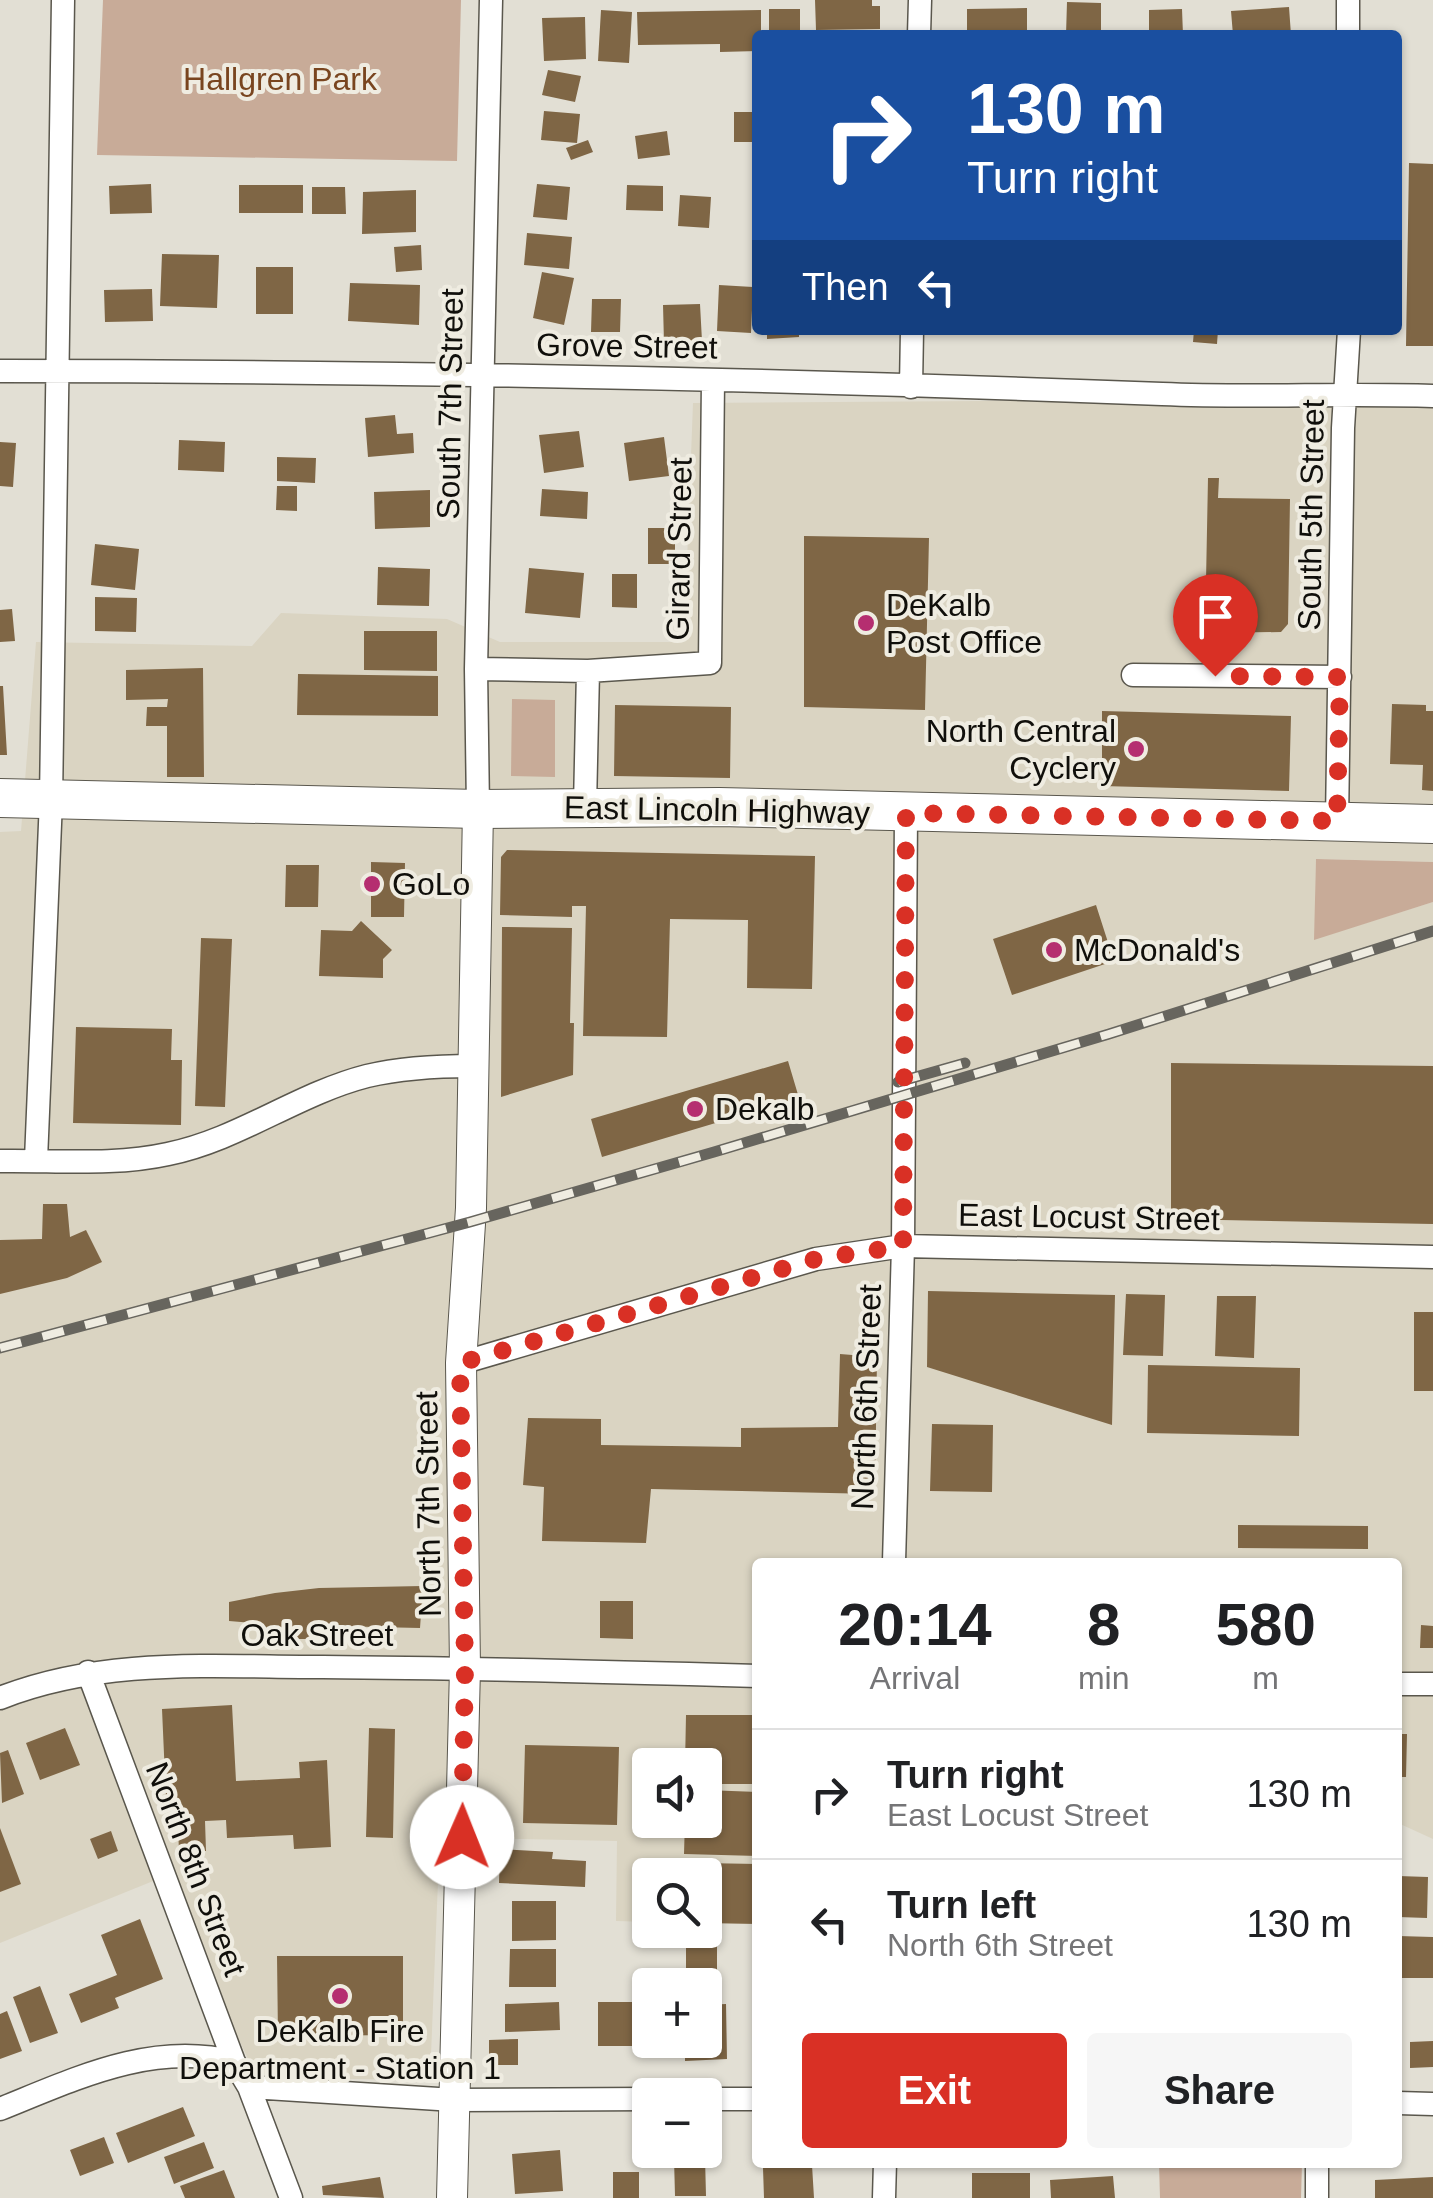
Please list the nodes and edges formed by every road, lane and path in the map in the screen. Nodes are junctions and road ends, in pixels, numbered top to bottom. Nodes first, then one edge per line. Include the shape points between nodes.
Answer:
1 (63, 0) edge
2 (492, 0) edge
3 (920, 0) edge
4 (1348, 0) edge
5 (919, 30) edge
6 (1348, 30) edge
7 (912, 335) edge
8 (1348, 335) edge
9 (0, 371) edge
10 (56, 371) junction
11 (484, 377) junction
12 (713, 380) junction
13 (911, 386) junction
14 (1344, 393) junction
15 (1433, 396) edge
16 (476, 669) junction
17 (588, 670) junction
18 (1133, 676) dead end
19 (1340, 677) junction
20 (0, 798) edge
21 (50, 800) junction
22 (585, 806) junction
23 (478, 809) junction
24 (906, 813) junction
25 (1337, 821) junction
26 (1433, 824) edge
27 (472, 1066) junction
28 (36, 1160) junction
29 (0, 1162) edge
30 (903, 1246) junction
31 (1433, 1257) edge
32 (460, 1363) junction
33 (894, 1558) edge
34 (465, 1668) junction
35 (88, 1672) junction
36 (752, 1676) edge
37 (1402, 1684) edge
38 (1433, 1684) edge
39 (0, 1698) edge
40 (234, 2062) junction
41 (249, 2087) junction
42 (632, 2099) edge
43 (722, 2099) edge
44 (752, 2099) edge
45 (454, 2100) junction
46 (1402, 2103) edge
47 (1433, 2104) edge
48 (0, 2109) edge
49 (885, 2168) edge
50 (1318, 2168) edge
51 (291, 2198) edge
52 (452, 2198) edge
53 (884, 2198) edge
54 (1317, 2198) edge

1 - 10 street
2 - 11 street, South 7th Street
3 - 5 street
4 - 6 street
7 - 13 street
8 - 14 street, South 5th Street
9 - 10 street, Grove Street
10 - 11 street, Grove Street
10 - 21 street
11 - 12 street, Grove Street
11 - 16 street, South 7th Street
12 - 13 street, Grove Street
12 - 17 street, Girard Street via 710,663
13 - 14 street, Grove Street
14 - 15 street, Grove Street
14 - 19 street, South 5th Street
16 - 17 street, Girard Street
16 - 23 street, South 7th Street
17 - 22 street
18 - 19 street
19 - 25 street, South 5th Street
20 - 21 main road, East Lincoln Highway
21 - 23 main road, East Lincoln Highway
21 - 28 street
22 - 23 main road, East Lincoln Highway
22 - 24 main road, East Lincoln Highway
23 - 27 street, North 7th Street
24 - 25 main road, East Lincoln Highway
24 - 30 street, North 6th Street
25 - 26 main road, East Lincoln Highway
27 - 28 street via 365,1077 168,1154
27 - 32 street, North 7th Street
28 - 29 street
30 - 31 street, East Locust Street
30 - 32 street, East Locust Street via 816,1259
30 - 33 street, North 6th Street
32 - 34 street, North 7th Street
34 - 35 street, Oak Street via 162,1666
34 - 36 street, Oak Street
34 - 45 street, North 7th Street
35 - 39 street, Oak Street
35 - 40 street, North 8th Street
37 - 38 street
40 - 41 street, North 8th Street
40 - 48 street via 138,2059
41 - 45 street
41 - 51 street, North 8th Street
42 - 45 street
43 - 44 street
45 - 52 street, North 7th Street
46 - 47 street
49 - 53 street
50 - 54 street

